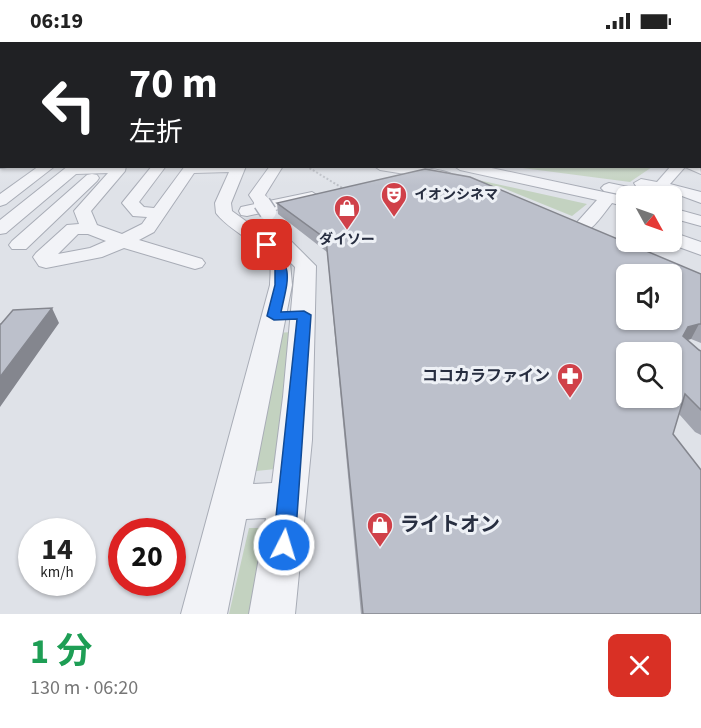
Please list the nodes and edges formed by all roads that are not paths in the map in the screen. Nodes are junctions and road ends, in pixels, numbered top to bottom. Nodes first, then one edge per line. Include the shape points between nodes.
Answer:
1 (46, 168) edge
2 (75, 168) edge
3 (99, 168) edge
4 (158, 168) edge
5 (191, 168) edge
6 (239, 168) edge
7 (276, 168) edge
8 (469, 168) edge
9 (510, 168) edge
10 (671, 168) edge
11 (15, 171) dead end
12 (380, 175) edge
13 (0, 181) edge
14 (701, 183) edge
15 (642, 186) edge
16 (659, 186) edge
17 (616, 189) edge
18 (345, 190) edge
19 (494, 191) edge
20 (616, 196) edge
21 (682, 196) edge
22 (608, 198) junction
23 (701, 198) edge
24 (0, 201) edge
25 (682, 203) edge
26 (701, 208) edge
27 (251, 210) junction
28 (160, 213) junction
29 (682, 216) edge
30 (701, 221) edge
31 (0, 229) edge
32 (90, 229) junction
33 (598, 237) edge
34 (123, 241) junction
35 (682, 242) edge
36 (57, 244) junction
37 (9, 246) edge
38 (701, 249) edge
39 (195, 263) dead end
40 (312, 302) junction
41 (274, 316) junction
42 (288, 500) junction
43 (230, 502) junction
44 (204, 614) edge
45 (272, 614) edge

1 - 24 street
2 - 3 street
2 - 31 street
3 - 32 street via 120,168 82,211
3 - 37 street
4 - 28 street via 130,203 139,212
5 - 28 street
6 - 27 street via 223,203 224,213
7 - 27 street
8 - 22 street
9 - 17 street
10 - 14 street
10 - 15 street
10 - 16 street
11 - 13 street
12 - 19 street via 426,173 473,182
18 - 27 street
20 - 22 street
21 - 23 street
22 - 33 street via 574,226
25 - 26 street
27 - 40 street via 306,266
27 - 41 street via 246,232 267,245 280,261 281,285
28 - 34 street via 148,228
29 - 30 street
32 - 34 street
32 - 36 street via 73,229
34 - 36 street via 95,253 46,262 43,257
34 - 39 street
35 - 38 street
36 - 37 street
40 - 41 street
40 - 42 street
41 - 43 street
42 - 43 street
42 - 45 street
43 - 44 street

